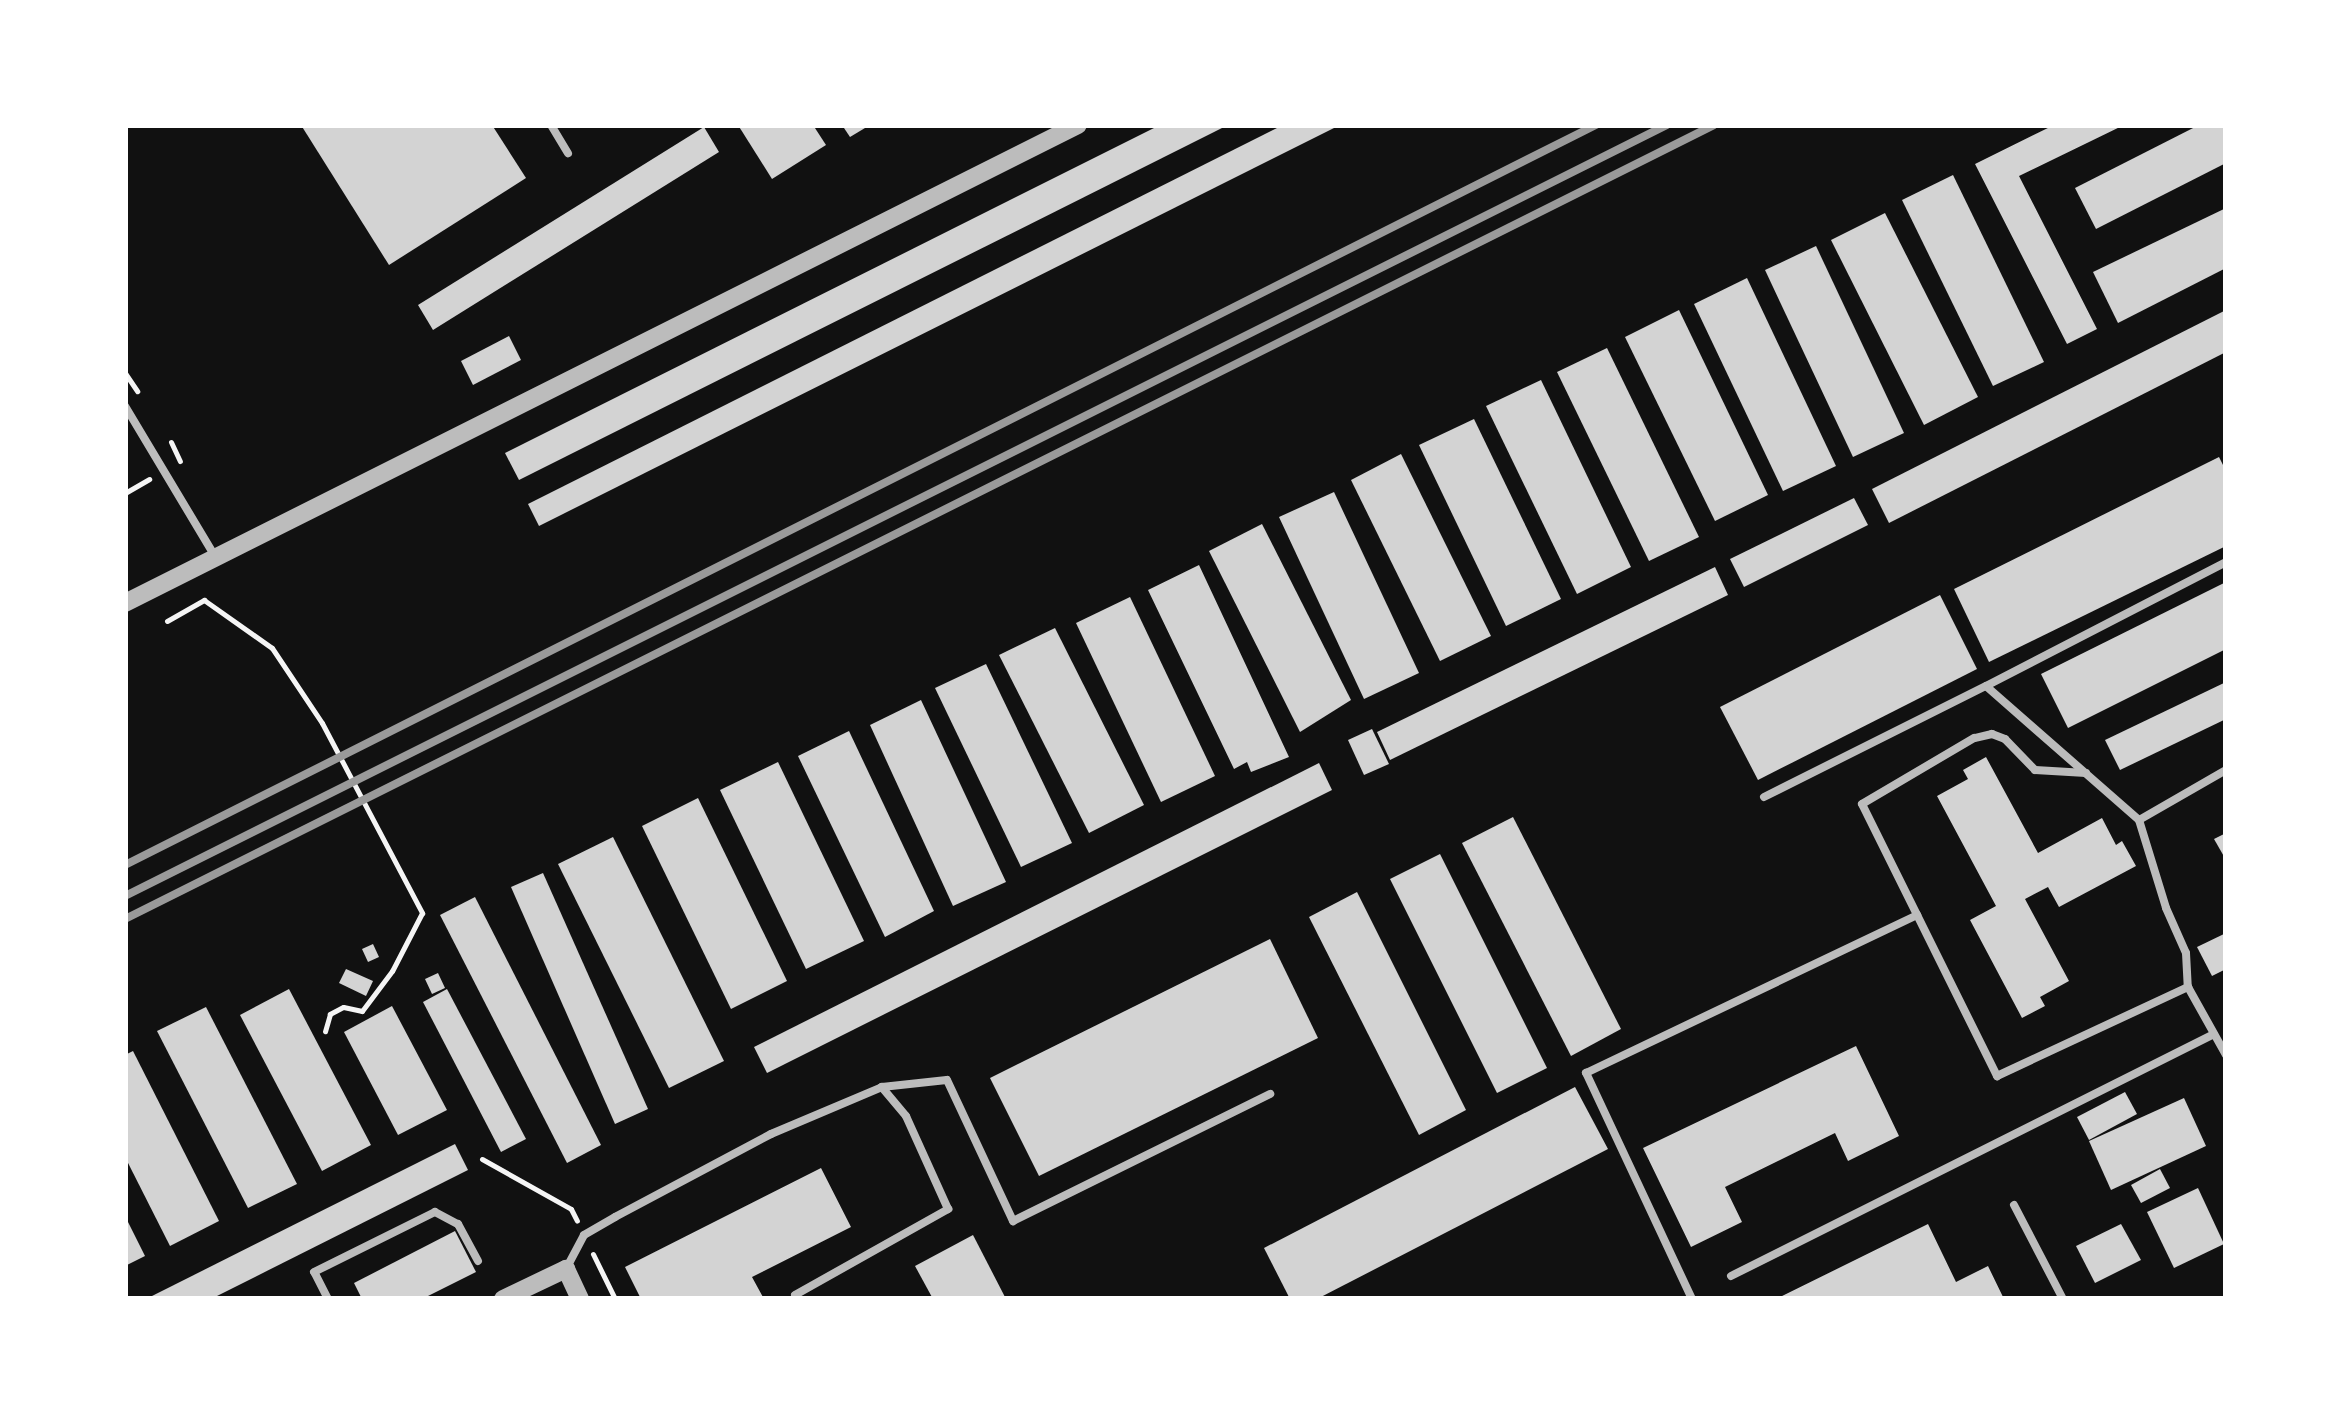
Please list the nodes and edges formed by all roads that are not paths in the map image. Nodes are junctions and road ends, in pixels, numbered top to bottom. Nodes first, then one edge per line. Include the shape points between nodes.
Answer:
1 (551, 125) edge
2 (1078, 125) edge
3 (568, 153) dead end
4 (125, 406) edge
5 (216, 558) junction
6 (2226, 562) edge
7 (125, 603) edge
8 (1986, 686) junction
9 (2226, 770) edge
10 (2086, 773) junction
11 (1764, 797) dead end
12 (2139, 820) junction
13 (1917, 915) junction
14 (2188, 988) junction
15 (2214, 1034) junction
16 (2226, 1055) edge
17 (882, 1087) junction
18 (1270, 1094) dead end
19 (2014, 1204) dead end
20 (478, 1261) dead end
21 (566, 1269) junction
22 (1731, 1276) dead end
23 (328, 1299) edge
24 (503, 1299) edge
25 (580, 1299) edge
26 (797, 1299) edge
27 (1692, 1299) edge
28 (2063, 1299) edge

1 - 3 lane
2 - 5 street
4 - 5 lane
5 - 7 street
6 - 8 lane
8 - 10 lane
8 - 11 lane
9 - 12 lane
10 - 12 lane
10 - 13 lane via 2035,770 1992,734 1974,738 1862,804
12 - 14 lane via 2186,954
13 - 14 lane via 1997,1076
13 - 27 lane via 1586,1072
14 - 15 lane
15 - 16 lane
15 - 22 lane
17 - 18 lane via 947,1080 1013,1221
17 - 21 lane via 771,1134 615,1217 584,1236
17 - 26 lane via 906,1116 948,1209
19 - 28 lane
20 - 23 lane via 458,1224 435,1212 314,1272
21 - 24 street
21 - 25 street

